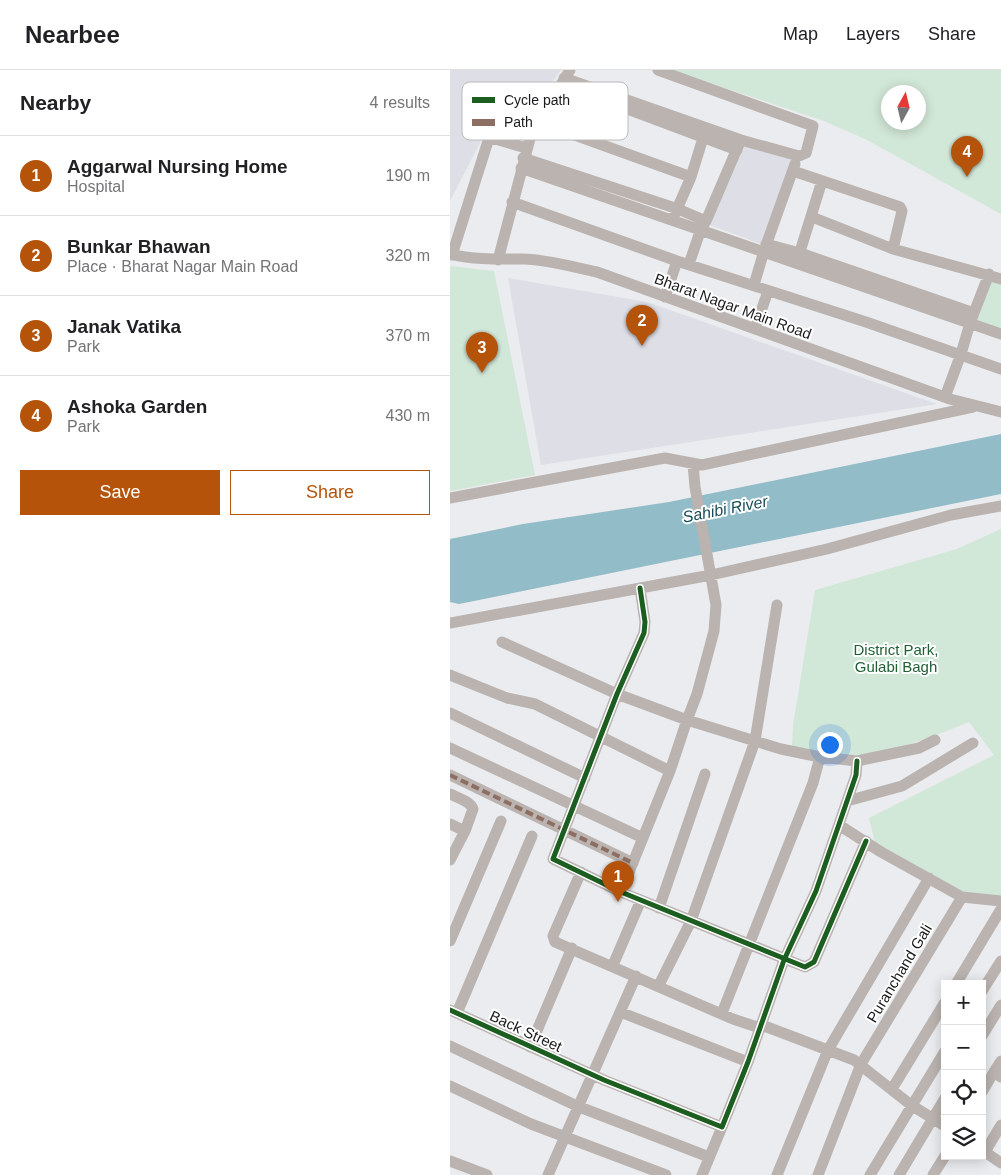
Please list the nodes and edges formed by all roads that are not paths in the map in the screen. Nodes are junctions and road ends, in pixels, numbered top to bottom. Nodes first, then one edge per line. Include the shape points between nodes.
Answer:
1 (658, 70) edge
2 (565, 77) edge
3 (578, 82) edge
4 (628, 102) edge
5 (628, 105) edge
6 (703, 138) junction
7 (489, 140) edge
8 (495, 140) edge
9 (530, 140) edge
10 (590, 140) edge
11 (739, 145) junction
12 (799, 156) junction
13 (524, 158) junction
14 (793, 171) junction
15 (691, 176) junction
16 (822, 182) junction
17 (512, 202) junction
18 (675, 214) junction
19 (812, 217) junction
20 (704, 225) junction
21 (765, 247) junction
22 (893, 249) junction
23 (451, 255) edge
24 (798, 258) junction
25 (498, 260) junction
26 (683, 262) junction
27 (989, 274) junction
28 (1001, 279) edge
29 (754, 285) junction
30 (768, 292) junction
31 (665, 297) junction
32 (972, 318) junction
33 (755, 329) junction
34 (1001, 334) edge
35 (960, 354) junction
36 (1001, 369) edge
37 (945, 397) junction
38 (976, 406) junction
39 (1001, 412) edge
40 (693, 464) junction
41 (450, 498) edge
42 (1001, 506) edge
43 (711, 575) junction
44 (640, 588) junction
45 (777, 605) dead end
46 (450, 623) edge
47 (502, 642) dead end
48 (450, 675) edge
49 (617, 694) junction
50 (450, 713) edge
51 (687, 720) junction
52 (601, 738) junction
53 (935, 740) dead end
54 (754, 742) junction
55 (973, 743) dead end
56 (450, 748) edge
57 (820, 757) junction
58 (857, 761) junction
59 (670, 771) junction
60 (704, 774) dead end
61 (450, 775) edge
62 (585, 778) junction
63 (450, 794) edge
64 (847, 801) junction
65 (574, 805) junction
66 (501, 821) dead end
67 (450, 824) edge
68 (839, 825) junction
69 (465, 831) junction
70 (564, 831) junction
71 (532, 836) dead end
72 (643, 838) junction
73 (866, 841) junction
74 (450, 860) edge
75 (633, 863) junction
76 (581, 872) junction
77 (929, 878) junction
78 (621, 892) junction
79 (962, 896) junction
80 (641, 900) junction
81 (1001, 901) edge
82 (659, 908) junction
83 (1001, 909) edge
84 (691, 921) junction
85 (450, 941) edge
86 (749, 945) junction
87 (572, 948) junction
88 (784, 960) junction
89 (1001, 962) edge
90 (612, 966) junction
91 (636, 976) junction
92 (958, 980) edge
93 (658, 985) junction
94 (986, 986) edge
95 (1001, 1005) edge
96 (941, 1009) edge
97 (454, 1011) edge
98 (620, 1012) junction
99 (722, 1013) junction
100 (760, 1027) junction
101 (986, 1029) edge
102 (450, 1046) edge
103 (530, 1047) junction
104 (828, 1050) junction
105 (941, 1057) edge
106 (1001, 1061) edge
107 (748, 1062) junction
108 (860, 1064) junction
109 (591, 1074) junction
110 (998, 1074) edge
111 (450, 1086) edge
112 (986, 1088) edge
113 (892, 1089) junction
114 (911, 1105) junction
115 (941, 1105) edge
116 (577, 1106) junction
117 (933, 1118) junction
118 (941, 1123) edge
119 (1001, 1125) edge
120 (722, 1127) junction
121 (564, 1137) junction
122 (986, 1147) edge
123 (986, 1153) edge
124 (709, 1157) junction
125 (942, 1160) edge
126 (450, 1161) edge
127 (1001, 1163) edge
128 (487, 1175) edge
129 (548, 1175) edge
130 (666, 1175) edge
131 (702, 1175) edge
132 (777, 1175) edge
133 (818, 1175) edge
134 (870, 1175) edge
135 (899, 1175) edge
136 (933, 1175) edge

1 - 12 street via 813,126 806,153
2 - 3 street
4 - 11 street
5 - 6 street
6 - 11 street
6 - 15 street
7 - 23 street
8 - 13 street
9 - 13 street
10 - 15 street
11 - 12 street
11 - 20 street
12 - 14 street
13 - 17 street
13 - 18 street
14 - 16 street
14 - 21 street
15 - 18 street
16 - 19 street
16 - 22 street via 902,208
17 - 25 street
17 - 26 street
18 - 20 street
19 - 22 street
19 - 24 street
20 - 21 street
20 - 26 street
21 - 24 street
21 - 29 street
22 - 27 street
23 - 25 street, Bharat Nagar Main Road
24 - 32 street
25 - 31 street, Bharat Nagar Main Road via 526,259 597,272
26 - 29 street
26 - 31 street
27 - 28 street
27 - 32 street
29 - 30 street
30 - 33 street
30 - 35 street
31 - 33 street, Bharat Nagar Main Road
32 - 34 street
32 - 35 street
33 - 37 street, Bharat Nagar Main Road
35 - 36 street
35 - 37 street
37 - 38 street, Bharat Nagar Main Road
38 - 39 street, Bharat Nagar Main Road
38 - 40 street via 702,465
40 - 41 street via 665,458
40 - 43 street
42 - 43 street via 951,515 827,549
43 - 44 street
43 - 51 street via 716,605 714,631
44 - 46 street
44 - 49 street via 644,633
45 - 54 street
47 - 49 street
48 - 52 street via 507,698 535,704
49 - 51 street
49 - 52 street
50 - 62 street
51 - 54 street
51 - 59 street
52 - 59 street
52 - 62 street
53 - 58 street via 919,748
54 - 57 street
54 - 84 street
55 - 64 street via 902,786
56 - 65 street
57 - 58 street
57 - 86 street via 813,783
58 - 64 street
59 - 72 street
60 - 82 street
61 - 70 street
62 - 65 street
63 - 69 street via 472,806
64 - 68 street
65 - 70 street
65 - 72 street
66 - 85 street
67 - 69 street
68 - 73 street
68 - 88 street via 816,891
69 - 74 street
70 - 75 street
70 - 76 street via 554,859
71 - 97 street
72 - 75 street
73 - 77 street
73 - 88 street via 814,962 805,967
75 - 78 street
76 - 78 street
76 - 87 street via 553,936 556,942
77 - 79 street
77 - 104 street
78 - 80 street
79 - 81 street
79 - 108 street, Puranchand Gali
80 - 82 street
80 - 90 street
82 - 84 street
83 - 92 street
84 - 86 street
84 - 93 street
86 - 88 street
86 - 99 street
87 - 90 street
87 - 103 street
88 - 100 street
89 - 94 street
90 - 91 street
91 - 93 street
91 - 98 street
93 - 99 street
95 - 101 street
96 - 113 street
97 - 103 street, Back Street
98 - 107 street
98 - 109 street
99 - 100 street
100 - 104 street
100 - 107 street
102 - 116 street
103 - 109 street, Back Street
104 - 108 street
104 - 132 street
105 - 114 street
106 - 110 street
107 - 120 street
108 - 113 street
108 - 133 street, Puranchand Gali
109 - 116 street
109 - 120 street, Back Street
110 - 112 street
111 - 121 street
113 - 114 street
114 - 117 street
114 - 134 street
115 - 117 street
116 - 121 street
116 - 124 street
117 - 118 street
117 - 135 street
119 - 122 street
120 - 124 street
121 - 129 street
121 - 130 street
123 - 127 street
124 - 131 street
125 - 136 street
126 - 128 street

